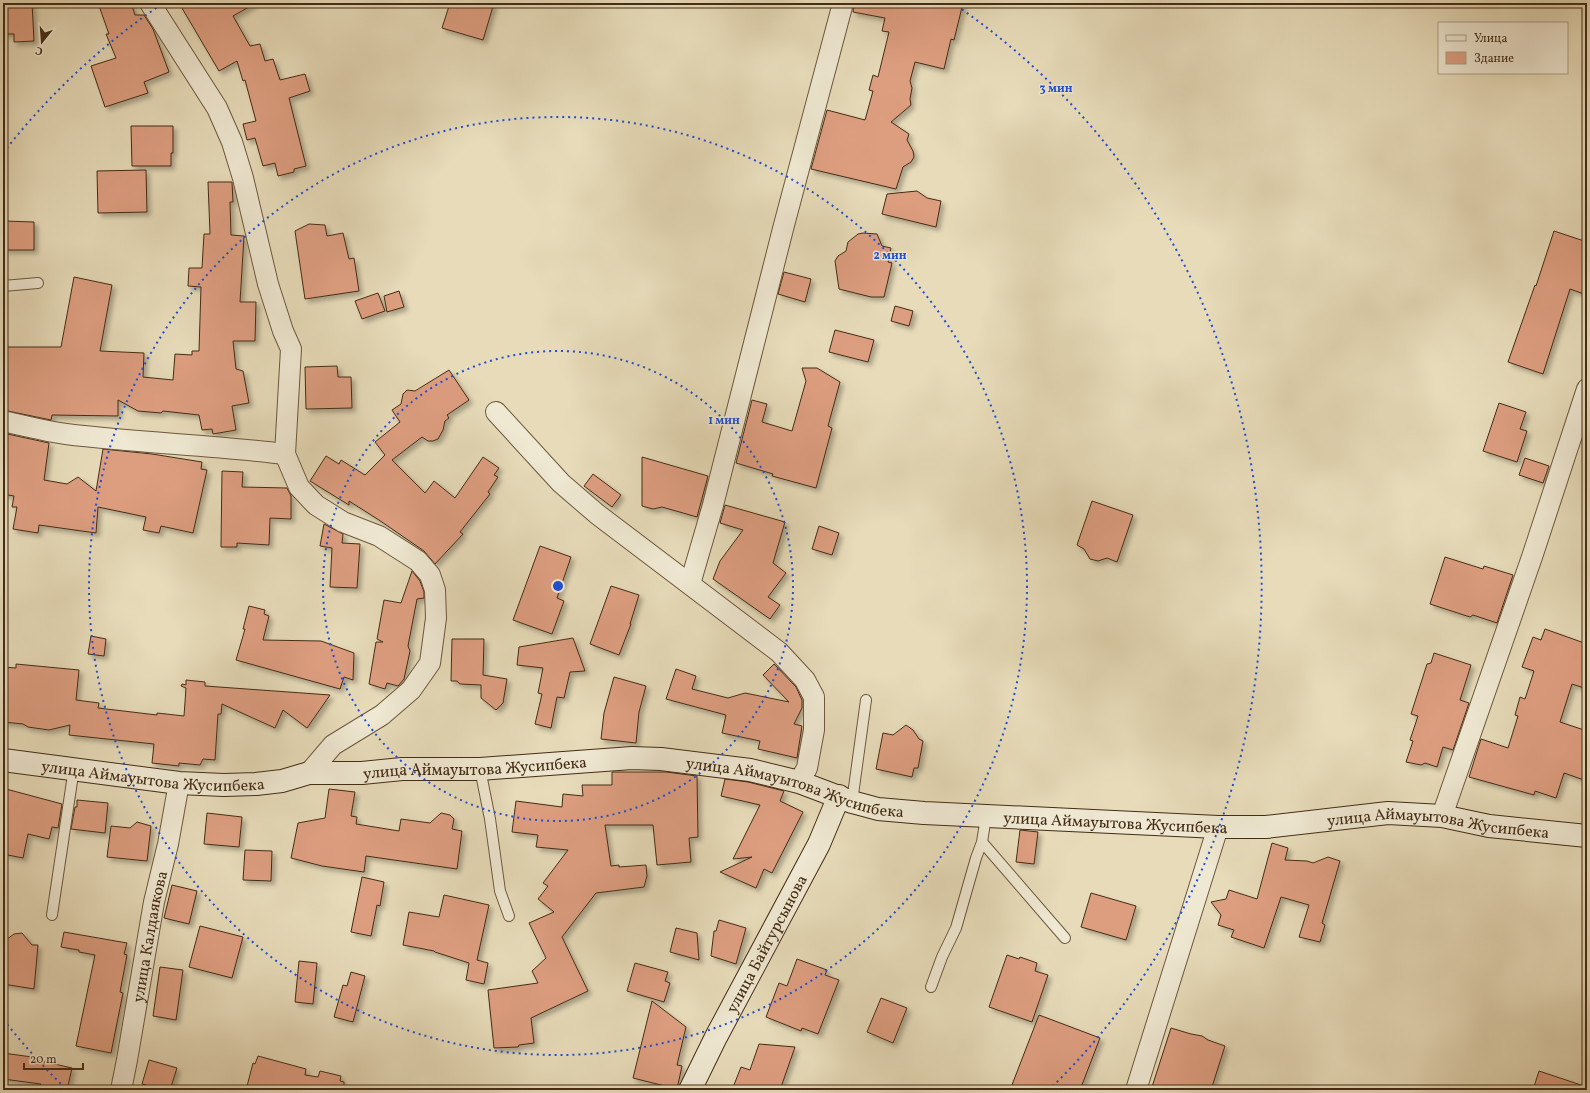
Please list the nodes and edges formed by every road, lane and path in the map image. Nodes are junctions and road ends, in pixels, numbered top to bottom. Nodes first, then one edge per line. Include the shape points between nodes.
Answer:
1 (150, 3) edge
2 (843, 3) edge
3 (38, 283) dead end
4 (3, 286) edge
5 (1587, 389) edge
6 (496, 412) dead end
7 (3, 421) edge
8 (285, 454) junction
9 (690, 584) junction
10 (866, 700) dead end
11 (3, 760) edge
12 (74, 768) junction
13 (480, 769) junction
14 (309, 773) junction
15 (799, 782) junction
16 (179, 783) junction
17 (846, 799) junction
18 (1442, 816) junction
19 (986, 817) junction
20 (1218, 827) junction
21 (1587, 836) edge
22 (982, 842) junction
23 (52, 915) dead end
24 (509, 916) dead end
25 (1065, 938) dead end
26 (931, 987) dead end
27 (123, 1089) edge
28 (690, 1090) edge
29 (1136, 1090) edge

1 - 8 street via 217,108 232,142 243,178 268,284 291,350
2 - 9 street via 713,505
3 - 4 lane
5 - 18 street
6 - 9 street via 561,483 596,514
7 - 8 street via 64,434
8 - 14 street via 300,487 316,505 343,522 378,536 418,561 430,575 435,590 436,618 430,663 412,690 382,714 333,746
9 - 15 street via 779,652 805,680 814,697 814,730 807,768
10 - 17 lane
11 - 12 street, улица Аймауытова Жусипбека
12 - 16 street, улица Аймауытова Жусипбека
12 - 23 lane
13 - 14 street, улица Аймауытова Жусипбека
13 - 15 street, улица Аймауытова Жусипбека via 632,758 661,759 750,770
13 - 24 lane via 500,891
14 - 16 street, улица Аймауытова Жусипбека via 282,781 256,784
15 - 17 street, улица Аймауытова Жусипбека
16 - 27 street, улица Калдаякова via 154,902
17 - 19 street, улица Аймауытова Жусипбека via 878,809
17 - 28 street, улица Байтурсынова via 819,844
18 - 20 street, улица Аймауытова Жусипбека via 1388,813 1266,827
18 - 21 street, улица Аймауытова Жусипбека via 1489,826
19 - 20 street, улица Аймауытова Жусипбека
19 - 22 lane
20 - 29 street
22 - 25 lane
22 - 26 lane via 956,928

